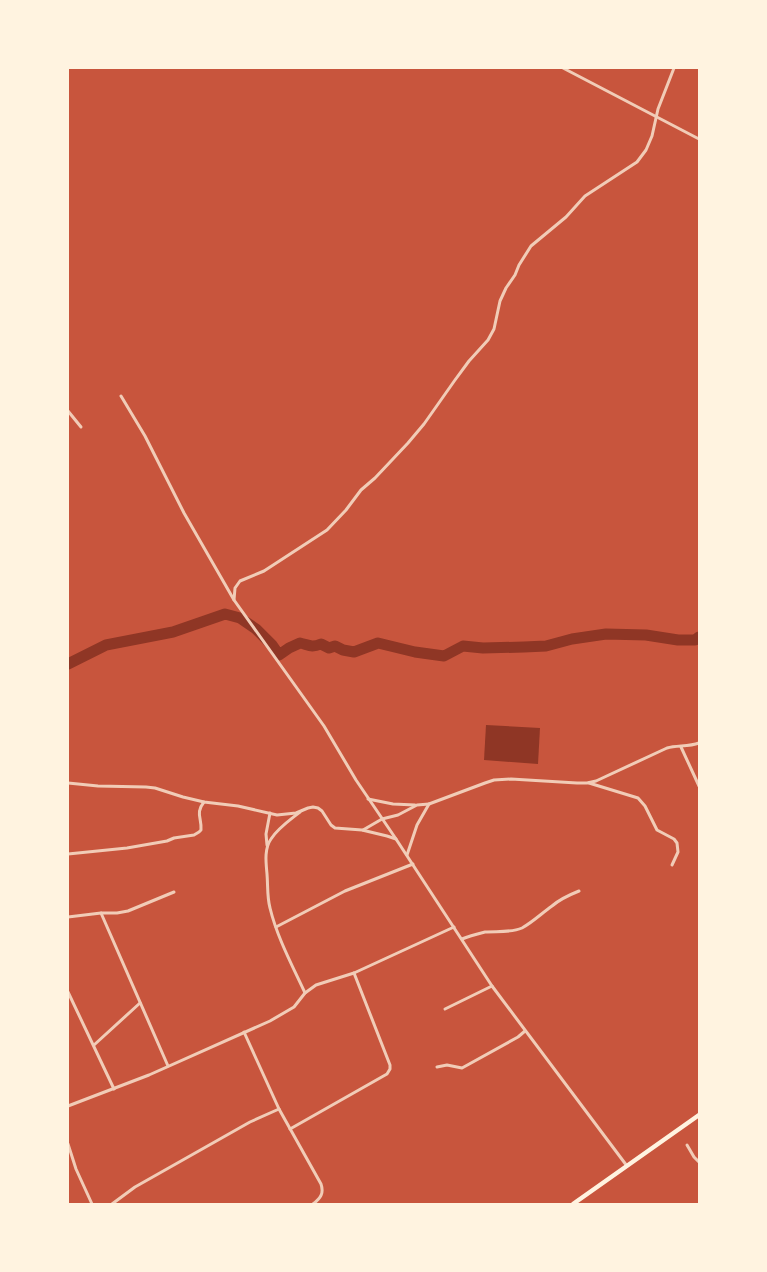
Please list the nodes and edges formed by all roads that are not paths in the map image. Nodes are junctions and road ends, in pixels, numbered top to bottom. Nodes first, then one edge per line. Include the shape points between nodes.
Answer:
1 (563, 68) edge
2 (674, 68) edge
3 (656, 117) junction
4 (699, 138) edge
5 (121, 396) dead end
6 (68, 411) edge
7 (81, 427) dead end
8 (234, 600) junction
9 (699, 743) edge
10 (681, 746) junction
11 (68, 783) edge
12 (587, 783) junction
13 (699, 786) edge
14 (368, 799) junction
15 (204, 802) junction
16 (429, 804) junction
17 (417, 805) junction
18 (303, 810) junction
19 (270, 813) junction
20 (382, 819) junction
21 (362, 830) junction
22 (396, 839) junction
23 (267, 847) junction
24 (68, 854) edge
25 (407, 855) junction
26 (413, 864) junction
27 (672, 865) dead end
28 (579, 891) dead end
29 (174, 892) dead end
30 (101, 913) junction
31 (68, 917) edge
32 (276, 927) junction
33 (454, 927) junction
34 (462, 939) junction
35 (354, 973) junction
36 (492, 986) junction
37 (68, 992) edge
38 (305, 993) junction
39 (140, 1003) junction
40 (445, 1009) dead end
41 (524, 1031) junction
42 (244, 1032) junction
43 (94, 1045) junction
44 (168, 1066) junction
45 (437, 1067) dead end
46 (114, 1089) junction
47 (68, 1106) edge
48 (279, 1109) junction
49 (699, 1115) edge
50 (290, 1129) junction
51 (68, 1144) edge
52 (687, 1145) dead end
53 (699, 1162) edge
54 (627, 1166) junction
55 (92, 1204) edge
56 (112, 1204) edge
57 (313, 1204) edge
58 (573, 1204) edge

1 - 3 street
2 - 3 street
3 - 4 street
3 - 8 street via 652,136 637,162 585,196 566,217 531,246 500,301 494,329 488,340 469,361 408,443 327,530 264,570 240,581 235,588
5 - 8 street
6 - 7 street
8 - 14 street via 324,726
9 - 10 street
10 - 12 street via 666,748
10 - 13 street
11 - 15 street via 155,788
12 - 16 street via 494,780
12 - 27 street via 638,798 657,830 677,843 678,852
14 - 17 street
14 - 20 street
15 - 19 street
15 - 24 street via 199,812 201,830 194,834 127,848
16 - 17 street
16 - 25 street via 417,825
17 - 20 street via 398,815
18 - 19 street via 286,815
18 - 21 street via 318,808 335,828
18 - 23 street via 274,834
19 - 23 street via 266,834
20 - 21 street
20 - 22 street
21 - 22 street
22 - 25 street
23 - 32 street via 265,859 268,894
25 - 26 street
26 - 32 street via 345,892
26 - 33 street
28 - 34 street via 568,895 521,928 486,932
29 - 30 street via 128,911
30 - 31 street
30 - 39 street
32 - 38 street
33 - 34 street
33 - 35 street
34 - 36 street
35 - 38 street via 316,985
35 - 50 street via 390,1065 389,1072
36 - 40 street
36 - 41 street
37 - 43 street
38 - 42 street via 289,1011
39 - 43 street
39 - 44 street
41 - 45 street via 518,1037 462,1068 446,1065
41 - 54 street
42 - 44 street
42 - 48 street
43 - 46 street
44 - 46 street
46 - 47 street
48 - 50 street
48 - 56 street via 250,1122 135,1187
49 - 54 main road
50 - 57 street via 321,1184 321,1198
51 - 55 street
52 - 53 street
54 - 58 main road

